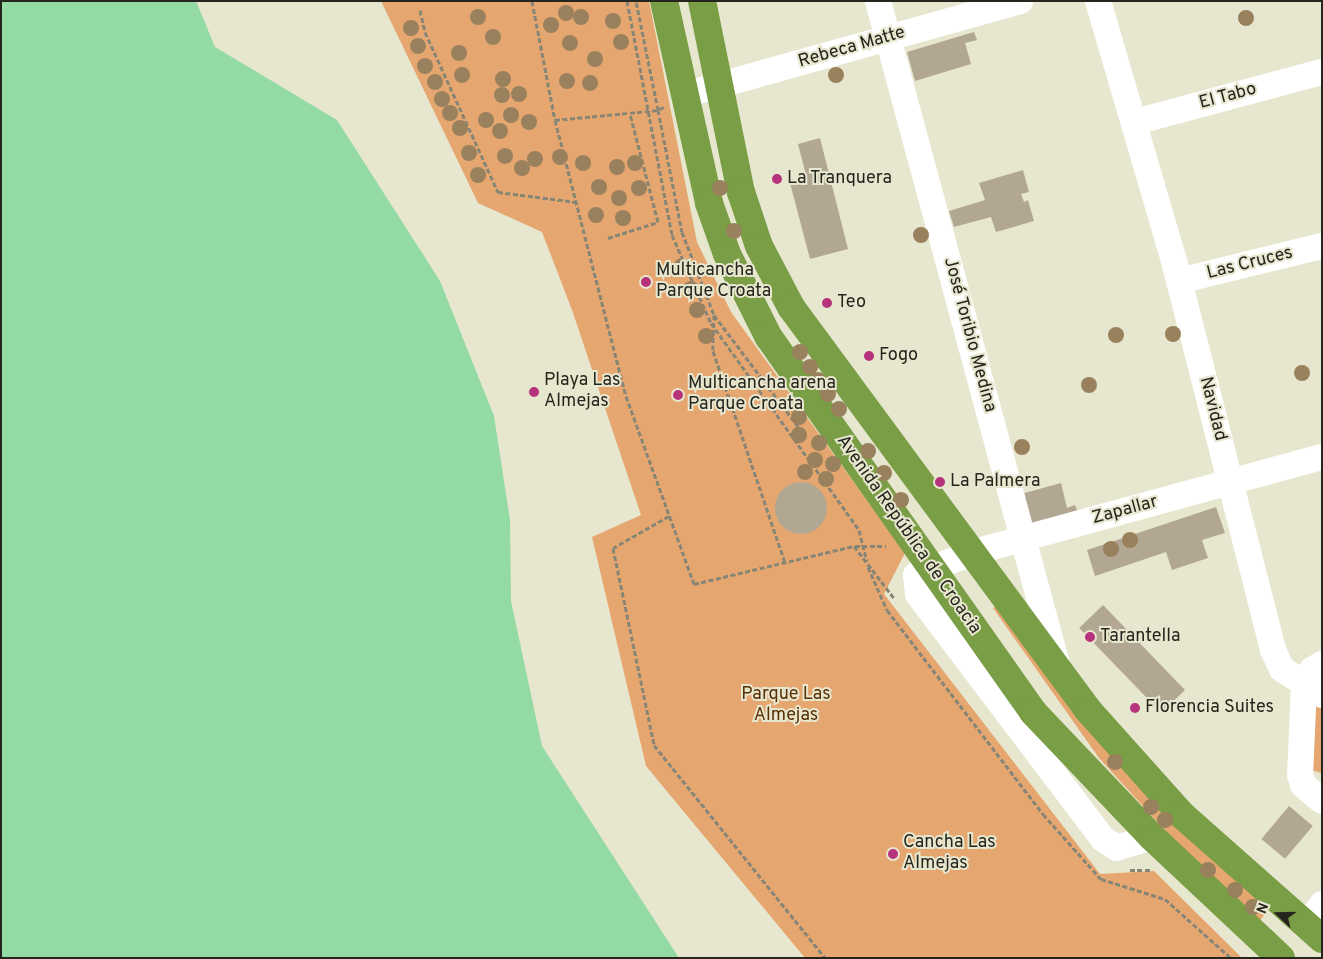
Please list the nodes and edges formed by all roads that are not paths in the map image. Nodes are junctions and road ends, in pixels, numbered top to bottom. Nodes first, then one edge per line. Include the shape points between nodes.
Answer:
1 (664, 1) edge
2 (702, 1) edge
3 (878, 1) edge
4 (1020, 1) edge
5 (1098, 1) edge
6 (888, 38) junction
7 (1322, 72) edge
8 (718, 86) junction
9 (684, 95) junction
10 (1135, 122) junction
11 (1322, 246) edge
12 (1179, 281) junction
13 (1322, 457) edge
14 (1231, 482) junction
15 (1025, 538) junction
16 (974, 552) junction
17 (930, 567) junction
18 (1322, 664) edge
19 (1058, 669) junction
20 (1313, 690) edge
21 (1322, 801) edge
22 (1152, 837) junction
23 (1322, 904) edge
24 (1313, 932) edge
25 (1281, 958) edge

1 - 9 highway, Avenida República de Croacia
2 - 8 highway
3 - 6 street, José Toribio Medina
4 - 6 street, Rebeca Matte
5 - 10 street, Navidad
6 - 8 street, Rebeca Matte
6 - 15 street, José Toribio Medina
7 - 10 street, El Tabo
8 - 9 street, Rebeca Matte
8 - 16 highway via 741,192 773,276 791,307
9 - 17 highway, Avenida República de Croacia via 709,203 745,294 768,336
10 - 12 street, Navidad
11 - 12 street, Las Cruces
12 - 14 street, Navidad
13 - 14 street, Zapallar
14 - 15 street, Zapallar
14 - 20 street, Navidad via 1273,650 1282,669
15 - 16 street, Zapallar
15 - 19 street, José Toribio Medina
16 - 17 street, Zapallar
16 - 19 highway
17 - 22 highway, Avenida República de Croacia via 1033,712
17 - 22 street via 916,575 918,594 1103,839 1117,848
18 - 20 street via 1312,670
19 - 24 highway via 1135,766 1182,815
20 - 21 street via 1300,775 1303,785
22 - 25 highway, Avenida República de Croacia
23 - 24 street

